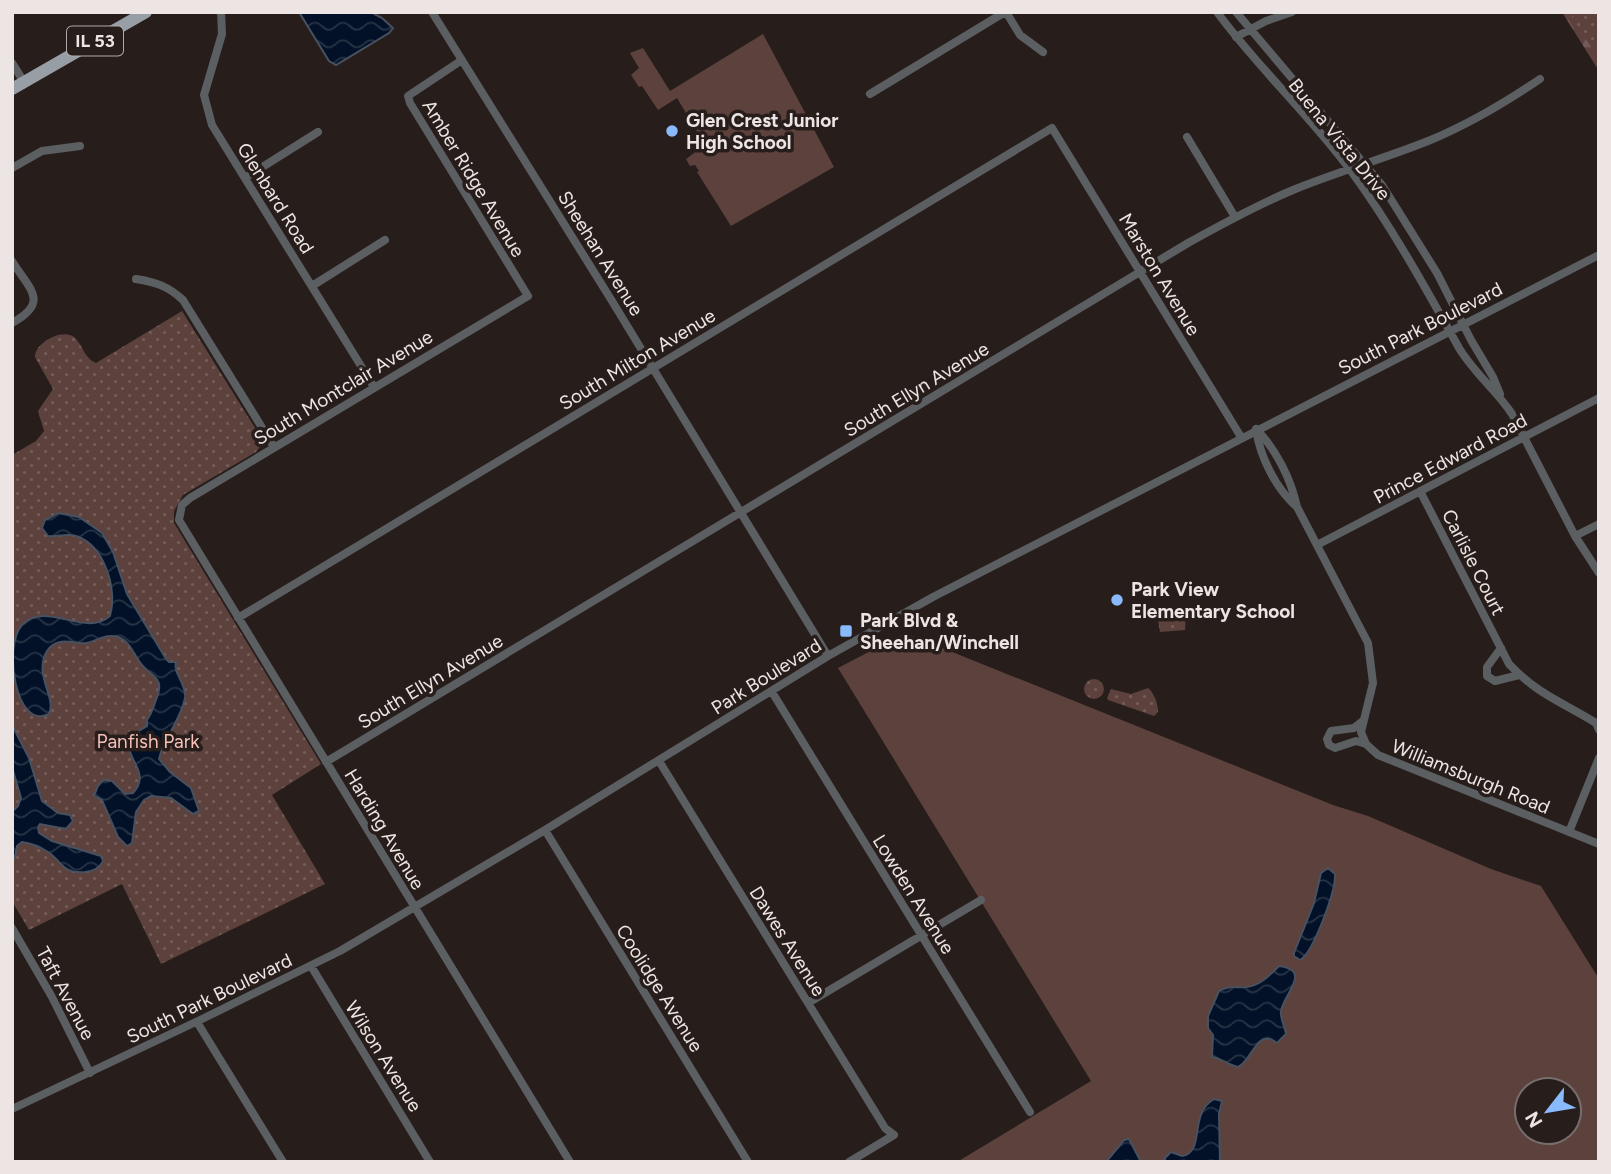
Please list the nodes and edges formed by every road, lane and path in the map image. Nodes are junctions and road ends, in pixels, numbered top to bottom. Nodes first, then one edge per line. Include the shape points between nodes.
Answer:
1 (146, 12) edge
2 (221, 12) edge
3 (432, 12) edge
4 (1006, 12) edge
5 (1217, 12) edge
6 (1236, 12) edge
7 (1292, 12) edge
8 (1250, 29) junction
9 (1236, 37) junction
10 (1043, 51) dead end
11 (462, 60) junction
12 (12, 63) edge
13 (1540, 79) dead end
14 (18, 85) edge
15 (870, 93) dead end
16 (1052, 128) joint
17 (318, 132) dead end
18 (1187, 137) dead end
19 (80, 146) dead end
20 (1366, 163) junction
21 (12, 168) edge
22 (1350, 170) junction
23 (245, 178) junction
24 (1234, 217) junction
25 (385, 240) dead end
26 (1599, 255) edge
27 (12, 261) edge
28 (1141, 272) junction
29 (135, 279) dead end
30 (312, 286) junction
31 (527, 296) joint
32 (12, 323) edge
33 (1464, 323) junction
34 (1451, 330) junction
35 (653, 368) junction
36 (374, 387) junction
37 (1501, 397) junction
38 (1599, 398) edge
39 (1256, 429) junction
40 (1241, 437) junction
41 (1524, 437) junction
42 (274, 447) junction
43 (1420, 491) junction
44 (180, 511) joint
45 (742, 512) junction
46 (1599, 524) edge
47 (1575, 536) junction
48 (1317, 545) junction
49 (1599, 573) edge
50 (238, 618) junction
51 (1501, 648) junction
52 (828, 656) junction
53 (1520, 675) junction
54 (772, 692) junction
55 (1363, 720) junction
56 (1598, 726) edge
57 (1366, 744) junction
58 (1599, 758) edge
59 (659, 761) junction
60 (326, 762) junction
61 (545, 830) junction
62 (1569, 832) junction
63 (1599, 844) edge
64 (981, 900) dead end
65 (414, 906) junction
66 (12, 928) edge
67 (922, 935) junction
68 (311, 966) junction
69 (808, 1003) junction
70 (197, 1022) junction
71 (90, 1073) junction
72 (12, 1110) edge
73 (1030, 1112) dead end
74 (283, 1162) edge
75 (430, 1162) edge
76 (570, 1162) edge
77 (748, 1162) edge
78 (849, 1162) edge

1 - 14 main road, IL 53
2 - 23 street, Glenbard Road via 222,34 204,94 212,125
3 - 11 street, Sheehan Avenue
4 - 10 street via 1020,35
4 - 15 street
5 - 9 street, Buena Vista Drive
6 - 8 street, Buena Vista Drive
7 - 8 street
8 - 9 street
8 - 20 street, Buena Vista Drive
9 - 22 street, Buena Vista Drive
11 - 31 street, Amber Ridge Avenue via 408,96
11 - 35 street, Sheehan Avenue
12 - 14 street
13 - 20 street, South Ellyn Avenue via 1461,126
16 - 28 street, Marston Avenue
16 - 35 street, South Milton Avenue
17 - 23 street
18 - 24 street
19 - 21 street via 41,151
20 - 22 street, South Ellyn Avenue
20 - 33 street, Buena Vista Drive via 1420,244
22 - 24 street, South Ellyn Avenue
22 - 34 street, Buena Vista Drive
23 - 30 street, Glenbard Road
24 - 28 street, South Ellyn Avenue
25 - 30 street
26 - 33 street, South Park Boulevard
27 - 32 street via 35,298 28,314
28 - 40 street, Marston Avenue
28 - 45 street, South Ellyn Avenue
29 - 42 street via 153,281 183,300
30 - 36 street, Glenbard Road
31 - 36 street, South Montclair Avenue
33 - 34 street, South Park Boulevard
33 - 37 street, Buena Vista Drive
34 - 37 street, Buena Vista Drive via 1460,350
34 - 39 street, South Park Boulevard
35 - 45 street, Sheehan Avenue
35 - 50 street, South Milton Avenue
36 - 42 street, South Montclair Avenue
37 - 41 street
38 - 41 street, Prince Edward Road
39 - 40 street, Park Boulevard
39 - 48 street, Williamsburgh Road via 1269,443
40 - 52 street, Park Boulevard
41 - 43 street, Prince Edward Road
41 - 47 street
42 - 44 street, South Montclair Avenue via 190,498
43 - 48 street, Prince Edward Road
43 - 51 street, Carlisle Court
44 - 50 street, Harding Avenue via 181,526
45 - 52 street, Sheehan Avenue
45 - 60 street, South Ellyn Avenue
46 - 47 street
47 - 49 street
48 - 55 street, Williamsburgh Road via 1368,643 1373,683
50 - 60 street, Harding Avenue
51 - 53 street, Carlisle Court
51 - 53 street via 1487,667 1487,676 1495,681
52 - 54 street, Park Boulevard
53 - 56 street, Carlisle Court
54 - 59 street, Park Boulevard
54 - 67 street, Lowden Avenue
55 - 57 street, Williamsburgh Road
55 - 57 street, Williamsburgh Road via 1354,728 1334,729 1327,739 1335,748 1356,741
57 - 62 street, Williamsburgh Road via 1378,755
58 - 62 street
59 - 61 street, Park Boulevard
59 - 69 street, Dawes Avenue
60 - 65 street, Harding Avenue
61 - 65 street, Park Boulevard
61 - 77 street, Coolidge Avenue
62 - 63 street, Williamsburgh Road
64 - 67 street
65 - 68 street, South Park Boulevard
65 - 76 street, Harding Avenue
66 - 71 street, Taft Avenue
67 - 69 street
67 - 73 street, Lowden Avenue
68 - 70 street, South Park Boulevard
68 - 75 street, Wilson Avenue
69 - 78 street, Dawes Avenue via 885,1128 894,1135
70 - 71 street, South Park Boulevard
70 - 74 street
71 - 72 street, South Park Boulevard

